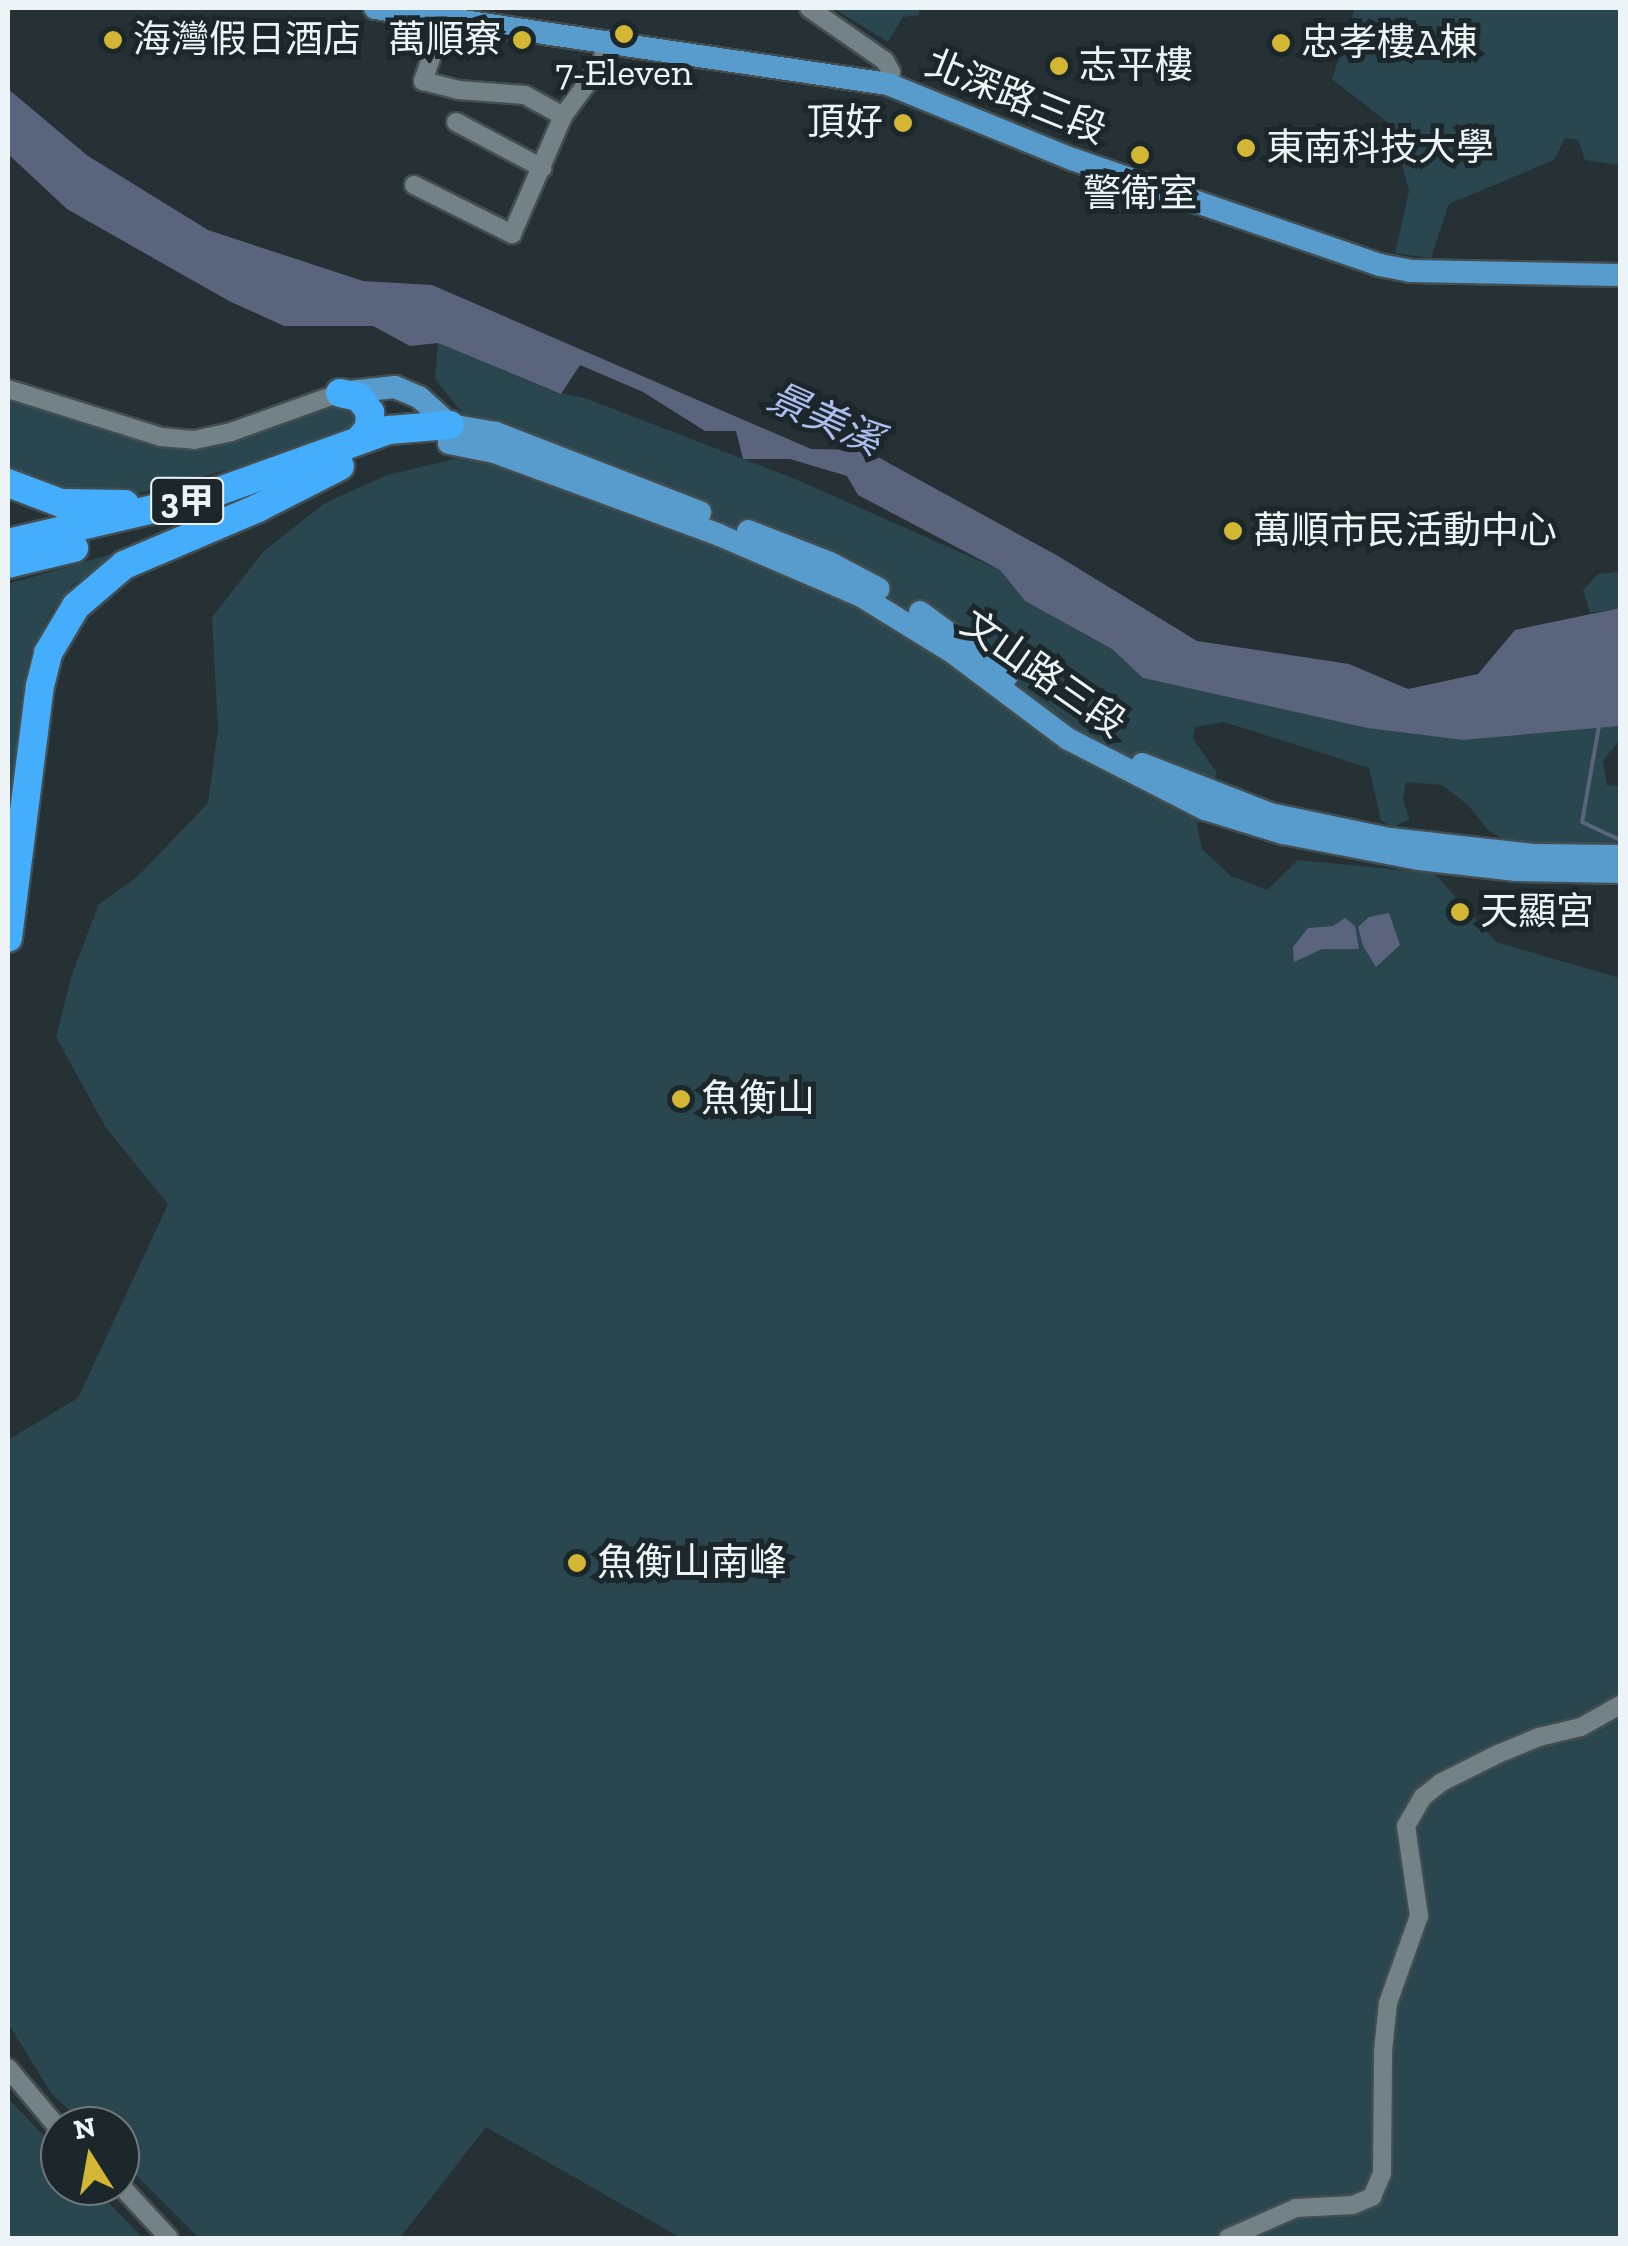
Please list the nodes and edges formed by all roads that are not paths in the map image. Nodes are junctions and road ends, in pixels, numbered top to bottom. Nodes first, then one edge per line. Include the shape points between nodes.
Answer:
1 (374, 8) edge
2 (809, 8) edge
3 (445, 18) junction
4 (606, 40) junction
5 (888, 84) junction
6 (563, 116) junction
7 (456, 122) dead end
8 (542, 168) junction
9 (414, 185) dead end
10 (1620, 275) edge
11 (8, 389) edge
12 (340, 393) junction
13 (450, 434) junction
14 (360, 439) junction
15 (340, 466) junction
16 (278, 472) junction
17 (8, 483) edge
18 (8, 543) edge
19 (8, 564) edge
20 (1420, 851) junction
21 (1620, 856) edge
22 (1620, 872) edge
23 (8, 938) edge
24 (1620, 1705) edge
25 (8, 2068) edge
26 (40, 2106) edge
27 (139, 2206) edge
28 (169, 2238) edge
29 (1228, 2238) edge

1 - 3 main road, 北深路三段
2 - 5 street via 885,61
3 - 4 main road, 北深路三段
3 - 6 street via 424,81 524,95
4 - 5 main road, 北深路三段
4 - 6 street via 602,62
5 - 10 main road, 北深路三段 via 1072,159 1380,265
6 - 8 street
7 - 8 street
8 - 9 street via 512,234
11 - 12 street via 161,437 194,440
12 - 13 main road via 395,387 419,398
12 - 14 highway via 367,404 371,420
13 - 14 highway, 3甲 via 414,426
13 - 15 highway, 3甲
13 - 20 main road, 文山路三段 via 496,433 830,562 910,605 1065,720 1244,814
14 - 16 highway, 3甲
15 - 19 highway, 3甲 via 206,514
15 - 23 highway via 124,565 76,606 48,653 40,686
16 - 17 highway via 110,506 61,503
16 - 18 highway, 3甲 via 137,515
20 - 21 main road, 文山路三段
20 - 22 main road, 文山路三段 via 1516,870
24 - 29 street via 1582,1727 1498,1754 1424,1798 1406,1826 1419,1916 1388,2003 1382,2174 1372,2197 1353,2205 1296,2208
25 - 26 street
27 - 28 street

